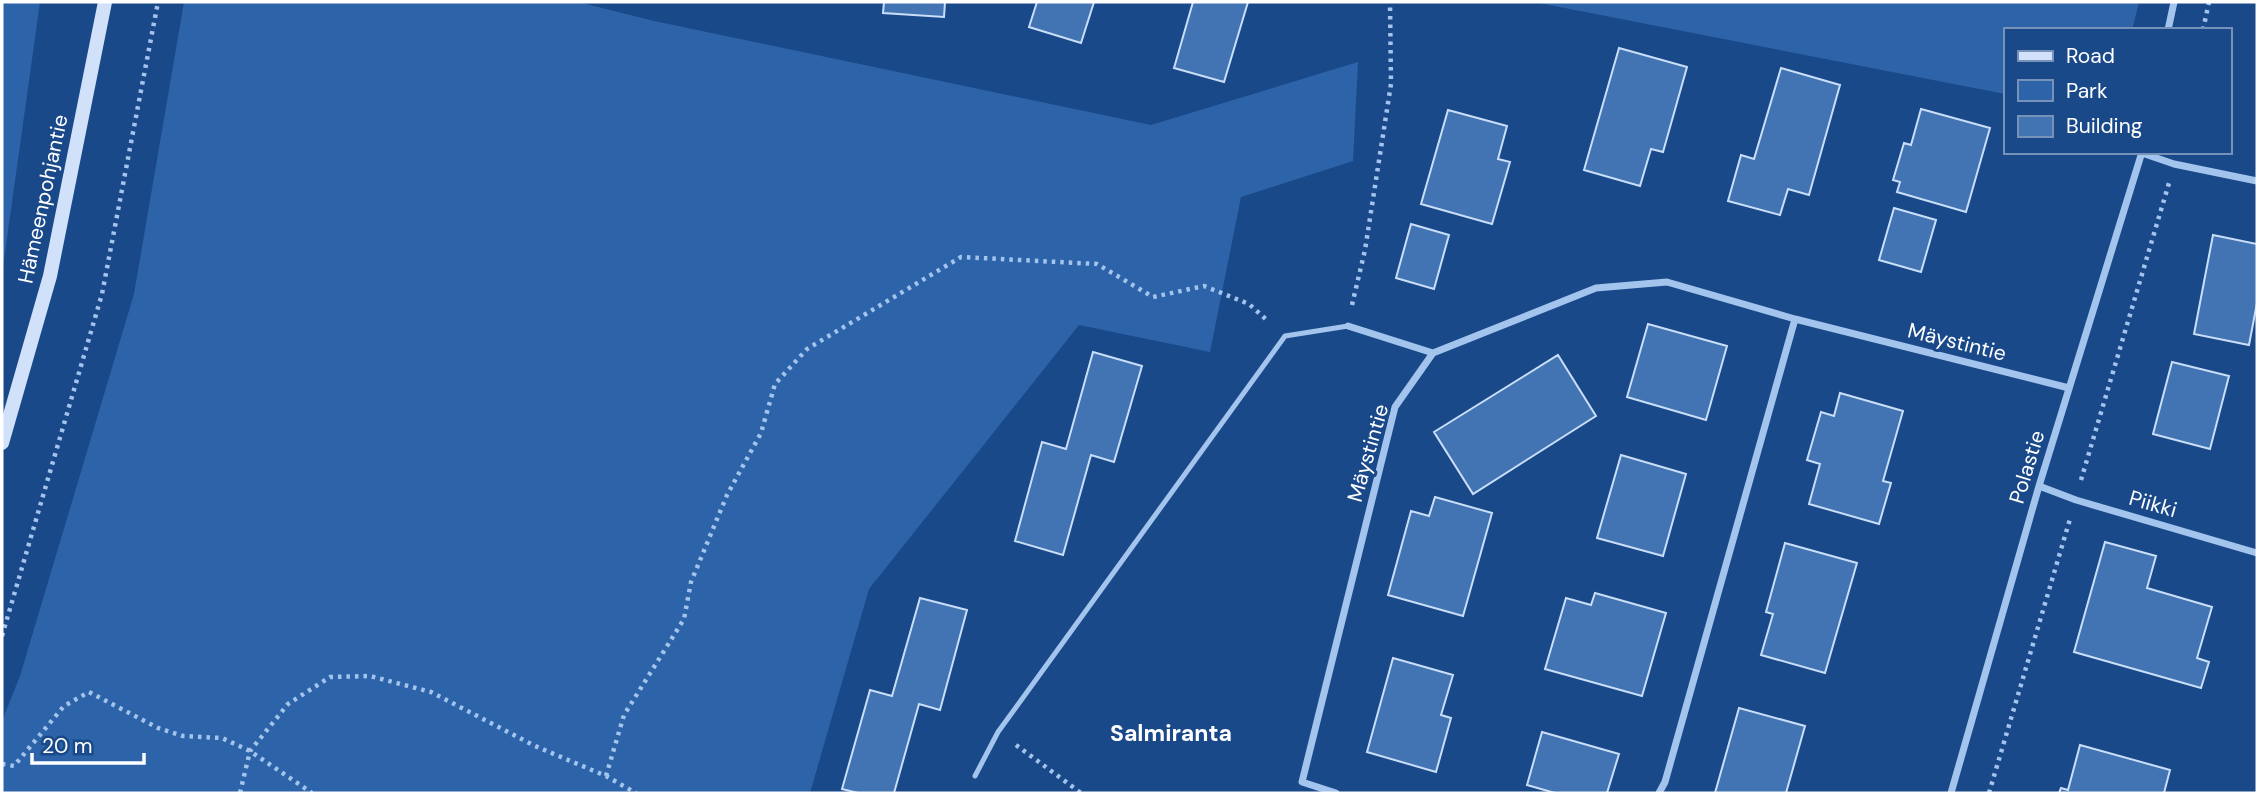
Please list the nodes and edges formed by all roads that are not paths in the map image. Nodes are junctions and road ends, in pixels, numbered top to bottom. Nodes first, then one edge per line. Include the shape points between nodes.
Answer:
1 (105, 2) edge
2 (2174, 2) edge
3 (2168, 28) edge
4 (2142, 154) edge
5 (2145, 154) edge
6 (2257, 181) edge
7 (1795, 318) junction
8 (1348, 326) joint
9 (1433, 353) junction
10 (2069, 388) junction
11 (2, 443) edge
12 (2039, 486) junction
13 (2257, 553) edge
14 (975, 776) dead end
15 (1336, 793) edge
16 (1659, 793) edge
17 (1951, 793) edge

1 - 11 main road, Hämeenpohjantie via 50,276
2 - 3 street
4 - 10 street, Polastie
5 - 6 street
7 - 9 street, Mäystintie via 1667,282 1596,288
7 - 10 street, Mäystintie
7 - 16 street
8 - 9 street
8 - 14 lane via 1285,336 998,732
9 - 15 street, Mäystintie via 1395,407 1302,782
10 - 12 street, Polastie
12 - 13 street, Piikki
12 - 17 street, Polastie

